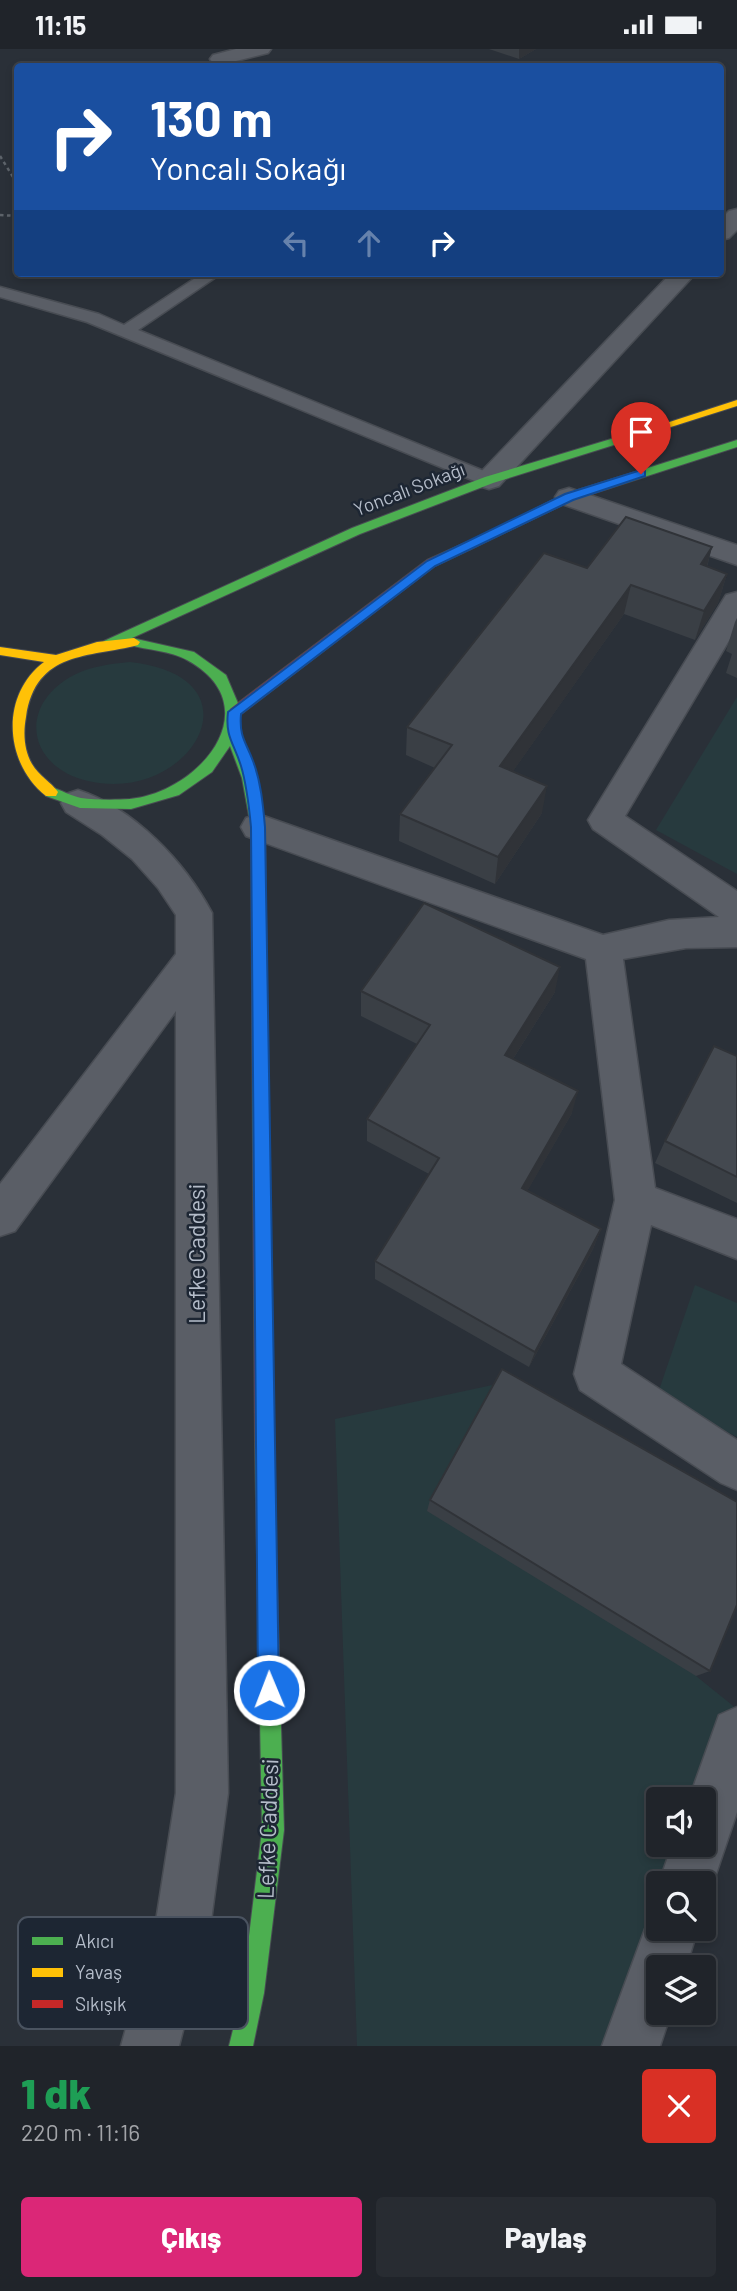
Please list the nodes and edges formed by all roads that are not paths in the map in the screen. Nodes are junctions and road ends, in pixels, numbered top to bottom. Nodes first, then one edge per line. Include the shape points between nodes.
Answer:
1 (261, 49) edge
2 (219, 59) dead end
3 (208, 277) edge
4 (680, 277) edge
5 (0, 292) edge
6 (126, 331) junction
7 (737, 403) edge
8 (737, 443) edge
9 (489, 480) junction
10 (569, 497) junction
11 (737, 555) edge
12 (737, 602) edge
13 (107, 644) junction
14 (0, 651) edge
15 (58, 660) junction
16 (234, 712) junction
17 (232, 732) junction
18 (11, 776) dead end
19 (32, 782) junction
20 (78, 803) junction
21 (258, 827) junction
22 (737, 910) edge
23 (737, 932) edge
24 (603, 950) junction
25 (195, 957) junction
26 (636, 1200) junction
27 (0, 1217) edge
28 (737, 1239) edge
29 (737, 1467) edge
30 (737, 1733) edge
31 (716, 1796) edge
32 (186, 1917) edge
33 (667, 1941) edge
34 (248, 2014) edge
35 (155, 2029) edge
36 (150, 2046) edge
37 (631, 2046) edge

1 - 2 street
3 - 6 lane
4 - 9 street
5 - 6 lane via 93,317
6 - 9 lane
7 - 9 street, Yoncalı Sokağı
8 - 10 street
9 - 13 street, Yoncalı Sokağı via 356,531
10 - 11 street
10 - 16 street via 431,563
12 - 22 street via 605,820
13 - 15 street
13 - 16 street via 160,645 204,662 230,693
14 - 15 street
15 - 19 street via 22,690 6,728 17,766
16 - 17 street
17 - 20 street via 224,751 208,769 163,797 106,806
17 - 21 street, Lefke Caddesi via 249,772
18 - 19 street
19 - 20 street
20 - 25 street, Lefke Caddesi via 139,843 178,887 194,913
21 - 24 street
21 - 34 street, Lefke Caddesi via 272,1830
23 - 24 street via 684,932
24 - 26 street
25 - 27 street
25 - 32 street, Lefke Caddesi via 202,1793
26 - 28 street
26 - 29 street via 596,1374
30 - 31 street
33 - 37 street
35 - 36 street, Lefke Caddesi

